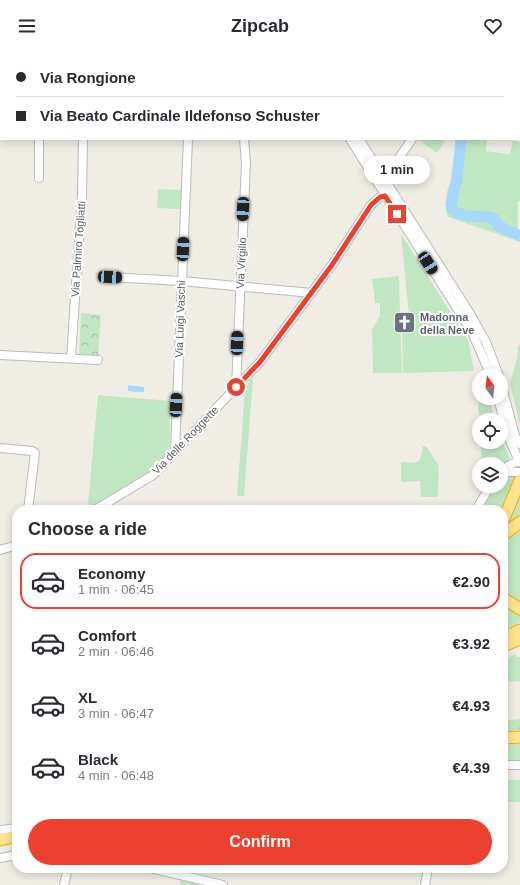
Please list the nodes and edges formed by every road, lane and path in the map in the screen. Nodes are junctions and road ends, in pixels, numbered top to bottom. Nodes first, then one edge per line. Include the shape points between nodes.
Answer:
1 (38, 140) edge
2 (83, 140) edge
3 (188, 140) edge
4 (244, 140) edge
5 (351, 140) edge
6 (360, 140) edge
7 (411, 140) edge
8 (381, 176) junction
9 (39, 178) dead end
10 (378, 184) junction
11 (385, 196) junction
12 (371, 205) junction
13 (110, 277) dead end
14 (181, 281) junction
15 (239, 285) junction
16 (312, 292) junction
17 (0, 355) edge
18 (71, 358) junction
19 (98, 360) dead end
20 (488, 369) edge
21 (496, 369) edge
22 (236, 387) junction
23 (500, 405) edge
24 (507, 405) edge
25 (520, 444) edge
26 (0, 448) edge
27 (175, 451) junction
28 (514, 451) junction
29 (520, 461) edge
30 (508, 466) joint
31 (508, 472) edge
32 (519, 476) edge
33 (486, 493) edge
34 (29, 505) edge
35 (103, 505) edge
36 (479, 505) edge
37 (508, 507) edge
38 (520, 523) edge
39 (508, 531) edge
40 (12, 546) edge
41 (0, 550) edge
42 (508, 601) edge
43 (520, 609) edge
44 (519, 636) edge
45 (508, 637) edge
46 (508, 644) edge
47 (520, 733) edge
48 (508, 734) edge
49 (520, 737) edge
50 (508, 738) edge
51 (508, 765) edge
52 (520, 765) edge
53 (12, 837) edge
54 (0, 840) edge
55 (12, 845) edge
56 (0, 847) edge
57 (12, 856) edge
58 (0, 858) edge
59 (67, 873) edge
60 (171, 873) edge
61 (427, 873) edge
62 (64, 885) edge
63 (223, 885) edge
64 (425, 885) edge

1 - 9 street
2 - 18 street, Via Palmiro Togliatti via 82,195
3 - 14 street, Via Luigi Vaschi
4 - 15 street, Via Virgilio via 246,163
5 - 10 street
6 - 8 street
7 - 8 street via 392,168
8 - 21 street via 469,312 486,342
10 - 11 street
10 - 12 street
11 - 12 street
11 - 20 street via 472,332
12 - 16 street, Via delle Roggette
13 - 14 street
14 - 15 street
14 - 27 street, Via Luigi Vaschi
15 - 16 street
15 - 22 street, Via Virgilio
16 - 22 street, Via delle Roggette via 260,362
17 - 18 street
18 - 19 street
22 - 27 street, Via delle Roggette
23 - 28 street
24 - 25 street via 515,436
26 - 34 street via 35,453
27 - 35 street, Via delle Roggette via 153,475
28 - 29 street
28 - 30 street via 514,458
29 - 30 street
31 - 32 street
32 - 37 highway
33 - 36 street
38 - 39 highway
40 - 41 street
42 - 43 highway
44 - 45 highway
44 - 46 highway
47 - 48 highway
49 - 50 highway
51 - 52 street
53 - 54 highway
55 - 56 highway
57 - 58 street
59 - 62 street
60 - 63 street
61 - 64 street

